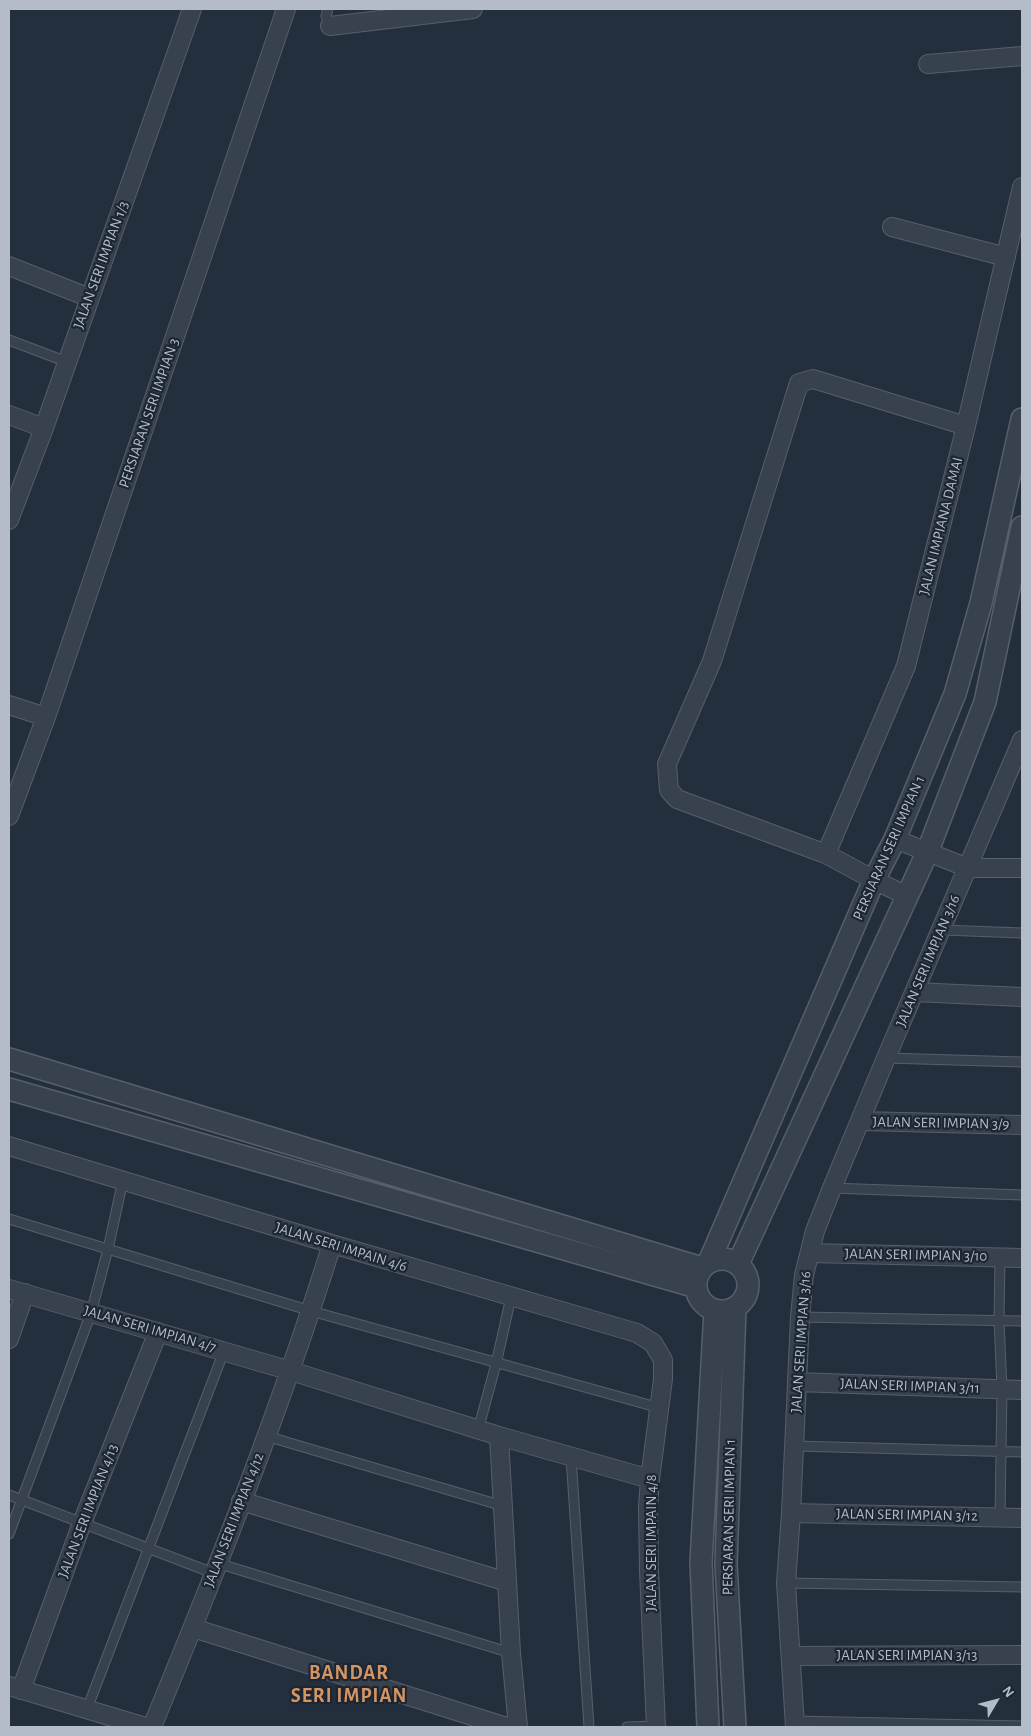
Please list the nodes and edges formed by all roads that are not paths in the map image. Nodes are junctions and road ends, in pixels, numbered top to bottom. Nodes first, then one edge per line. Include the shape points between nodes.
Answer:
1 (192, 9) edge
2 (286, 9) edge
3 (473, 9) edge
4 (329, 17) edge
5 (1022, 56) edge
6 (928, 64) dead end
7 (1022, 186) edge
8 (892, 227) dead end
9 (1006, 257) junction
10 (9, 266) edge
11 (90, 298) junction
12 (9, 340) edge
13 (67, 362) junction
14 (9, 415) edge
15 (1022, 419) edge
16 (966, 426) junction
17 (44, 428) junction
18 (13, 494) edge
19 (9, 520) edge
20 (1022, 527) edge
21 (9, 705) edge
22 (46, 717) junction
23 (1022, 740) edge
24 (9, 816) edge
25 (895, 839) junction
26 (927, 853) junction
27 (826, 854) junction
28 (968, 868) junction
29 (1022, 868) edge
30 (874, 880) junction
31 (907, 896) junction
32 (942, 930) junction
33 (1022, 933) edge
34 (915, 992) junction
35 (1022, 997) edge
36 (886, 1058) junction
37 (9, 1059) edge
38 (1022, 1062) edge
39 (9, 1089) edge
40 (860, 1121) junction
41 (1022, 1125) edge
42 (9, 1146) edge
43 (123, 1180) junction
44 (832, 1188) junction
45 (1022, 1195) edge
46 (9, 1219) edge
47 (332, 1244) junction
48 (108, 1250) junction
49 (810, 1253) junction
50 (1000, 1257) junction
51 (1022, 1258) edge
52 (738, 1264) junction
53 (702, 1272) junction
54 (17, 1291) edge
55 (511, 1297) junction
56 (725, 1309) junction
57 (311, 1311) junction
58 (91, 1313) junction
59 (800, 1317) junction
60 (1000, 1320) junction
61 (1022, 1321) edge
62 (158, 1332) junction
63 (9, 1339) edge
64 (224, 1351) junction
65 (663, 1360) joint
66 (496, 1364) junction
67 (290, 1371) junction
68 (797, 1382) junction
69 (1002, 1389) junction
70 (1022, 1390) edge
71 (660, 1408) junction
72 (478, 1430) junction
73 (266, 1436) junction
74 (499, 1436) junction
75 (794, 1446) junction
76 (1000, 1451) junction
77 (1022, 1452) edge
78 (571, 1457) junction
79 (650, 1479) junction
80 (9, 1495) edge
81 (22, 1501) junction
82 (241, 1501) junction
83 (503, 1506) junction
84 (791, 1513) junction
85 (1000, 1517) junction
86 (1022, 1518) edge
87 (82, 1523) junction
88 (9, 1534) edge
89 (147, 1548) junction
90 (215, 1568) junction
91 (507, 1582) junction
92 (786, 1583) junction
93 (1022, 1588) edge
94 (192, 1628) junction
95 (511, 1653) junction
96 (1022, 1655) edge
97 (792, 1656) junction
98 (15, 1688) edge
99 (87, 1709) junction
100 (795, 1724) edge
101 (656, 1726) edge
102 (1022, 1726) edge
103 (146, 1727) edge
104 (152, 1727) edge
105 (507, 1727) edge
106 (518, 1727) edge
107 (589, 1727) edge
108 (627, 1727) edge
109 (708, 1727) edge
110 (735, 1727) edge

1 - 11 street, JALAN SERI IMPIAN 1/3
2 - 22 street, PERSIARAN SERI IMPIAN 3
3 - 4 street
5 - 6 street
7 - 9 street, JALAN IMPIANA DAMAI
8 - 9 street
9 - 16 street, JALAN IMPIANA DAMAI
10 - 11 street
11 - 13 street, JALAN SERI IMPIAN 1/3
12 - 13 lane
13 - 17 street, JALAN SERI IMPIAN 1/3
14 - 17 street
15 - 25 street, PERSIARAN SERI IMPIAN 1 via 980,603 955,694
16 - 27 street, JALAN IMPIANA DAMAI via 906,666
16 - 27 street via 813,379 798,383 712,661 667,764 669,790 676,799
17 - 18 street, JALAN SERI IMPIAN 1/3
18 - 19 street, JALAN SERI IMPIAN 1/3
20 - 26 street via 985,702
21 - 22 street
22 - 24 street, PERSIARAN SERI IMPIAN 3
23 - 28 street, JALAN SERI IMPIAN 3/16
25 - 26 street
25 - 30 street, PERSIARAN SERI IMPIAN 1
26 - 28 street
26 - 31 street
27 - 30 street
28 - 29 street
28 - 32 street, JALAN SERI IMPIAN 3/16
30 - 31 street
30 - 53 street, PERSIARAN SERI IMPIAN 1
31 - 52 street
32 - 33 lane
32 - 34 street, JALAN SERI IMPIAN 3/16
34 - 35 street
34 - 36 street, JALAN SERI IMPIAN 3/16
36 - 38 lane
36 - 40 street, JALAN SERI IMPIAN 3/16
37 - 53 street
39 - 53 street
40 - 41 street, JALAN SERI IMPIAN 3/9
40 - 44 street, JALAN SERI IMPIAN 3/16
42 - 43 street, JALAN SERI IMPAIN 4/6
43 - 47 street, JALAN SERI IMPAIN 4/6
43 - 48 lane
44 - 45 lane
44 - 49 street, JALAN SERI IMPIAN 3/16
46 - 48 lane
47 - 55 street, JALAN SERI IMPAIN 4/6
47 - 57 street, JALAN SERI IMPIAN 4/12
48 - 57 lane
48 - 58 lane
49 - 50 street, JALAN SERI IMPIAN 3/10
49 - 59 street, JALAN SERI IMPIAN 3/16 via 804,1275
50 - 51 street, JALAN SERI IMPIAN 3/10
50 - 60 lane
52 - 53 street via 719,1259
52 - 56 street via 745,1272 747,1292 742,1301
53 - 56 street via 699,1297 706,1305
54 - 58 street, JALAN SERI IMPIAN 4/7
54 - 63 street
55 - 65 street, JALAN SERI IMPAIN 4/6 via 637,1332 653,1343
55 - 66 lane
56 - 109 street via 701,1562
56 - 110 street, PERSIARAN SERI IMPIAN 1 via 726,1564
57 - 66 lane
57 - 67 street, JALAN SERI IMPIAN 4/12
58 - 62 street, JALAN SERI IMPIAN 4/7
58 - 81 lane
59 - 60 lane
59 - 68 street, JALAN SERI IMPIAN 3/16
60 - 61 lane
60 - 69 lane
62 - 64 street, JALAN SERI IMPIAN 4/7
62 - 87 street, JALAN SERI IMPIAN 4/13
64 - 67 street, JALAN SERI IMPIAN 4/7
64 - 89 lane
65 - 71 street, JALAN SERI IMPAIN 4/8
66 - 71 lane
66 - 72 lane
67 - 72 street, JALAN SERI IMPIAN 4/7
67 - 73 street, JALAN SERI IMPIAN 4/12
68 - 69 street, JALAN SERI IMPIAN 3/11
68 - 75 street, JALAN SERI IMPIAN 3/16
69 - 70 street, JALAN SERI IMPIAN 3/11
69 - 76 lane
71 - 79 street, JALAN SERI IMPAIN 4/8
72 - 74 street, JALAN SERI IMPIAN 4/7
73 - 82 street, JALAN SERI IMPIAN 4/12
73 - 83 lane
74 - 78 street, JALAN SERI IMPIAN 4/7
74 - 83 street
75 - 76 lane
75 - 84 street, JALAN SERI IMPIAN 3/16
76 - 77 lane
76 - 85 lane
78 - 79 street, JALAN SERI IMPIAN 4/7
78 - 107 lane
79 - 101 street, JALAN SERI IMPAIN 4/8 via 648,1571
80 - 81 lane
81 - 87 lane
81 - 88 lane
82 - 90 street, JALAN SERI IMPIAN 4/12
82 - 91 street
83 - 91 street
84 - 85 street, JALAN SERI IMPIAN 3/12
84 - 92 street, JALAN SERI IMPIAN 3/16
85 - 86 street, JALAN SERI IMPIAN 3/12
87 - 89 lane
87 - 98 street, JALAN SERI IMPIAN 4/13
89 - 90 lane
89 - 99 lane
90 - 94 street, JALAN SERI IMPIAN 4/12
90 - 95 lane
91 - 95 street
92 - 93 lane
92 - 97 street, JALAN SERI IMPIAN 3/16
94 - 104 street, JALAN SERI IMPIAN 4/12
94 - 105 street
95 - 106 street
96 - 97 street, JALAN SERI IMPIAN 3/13
97 - 100 street, JALAN SERI IMPIAN 3/16
98 - 99 street
99 - 103 street
100 - 102 lane
101 - 108 lane

